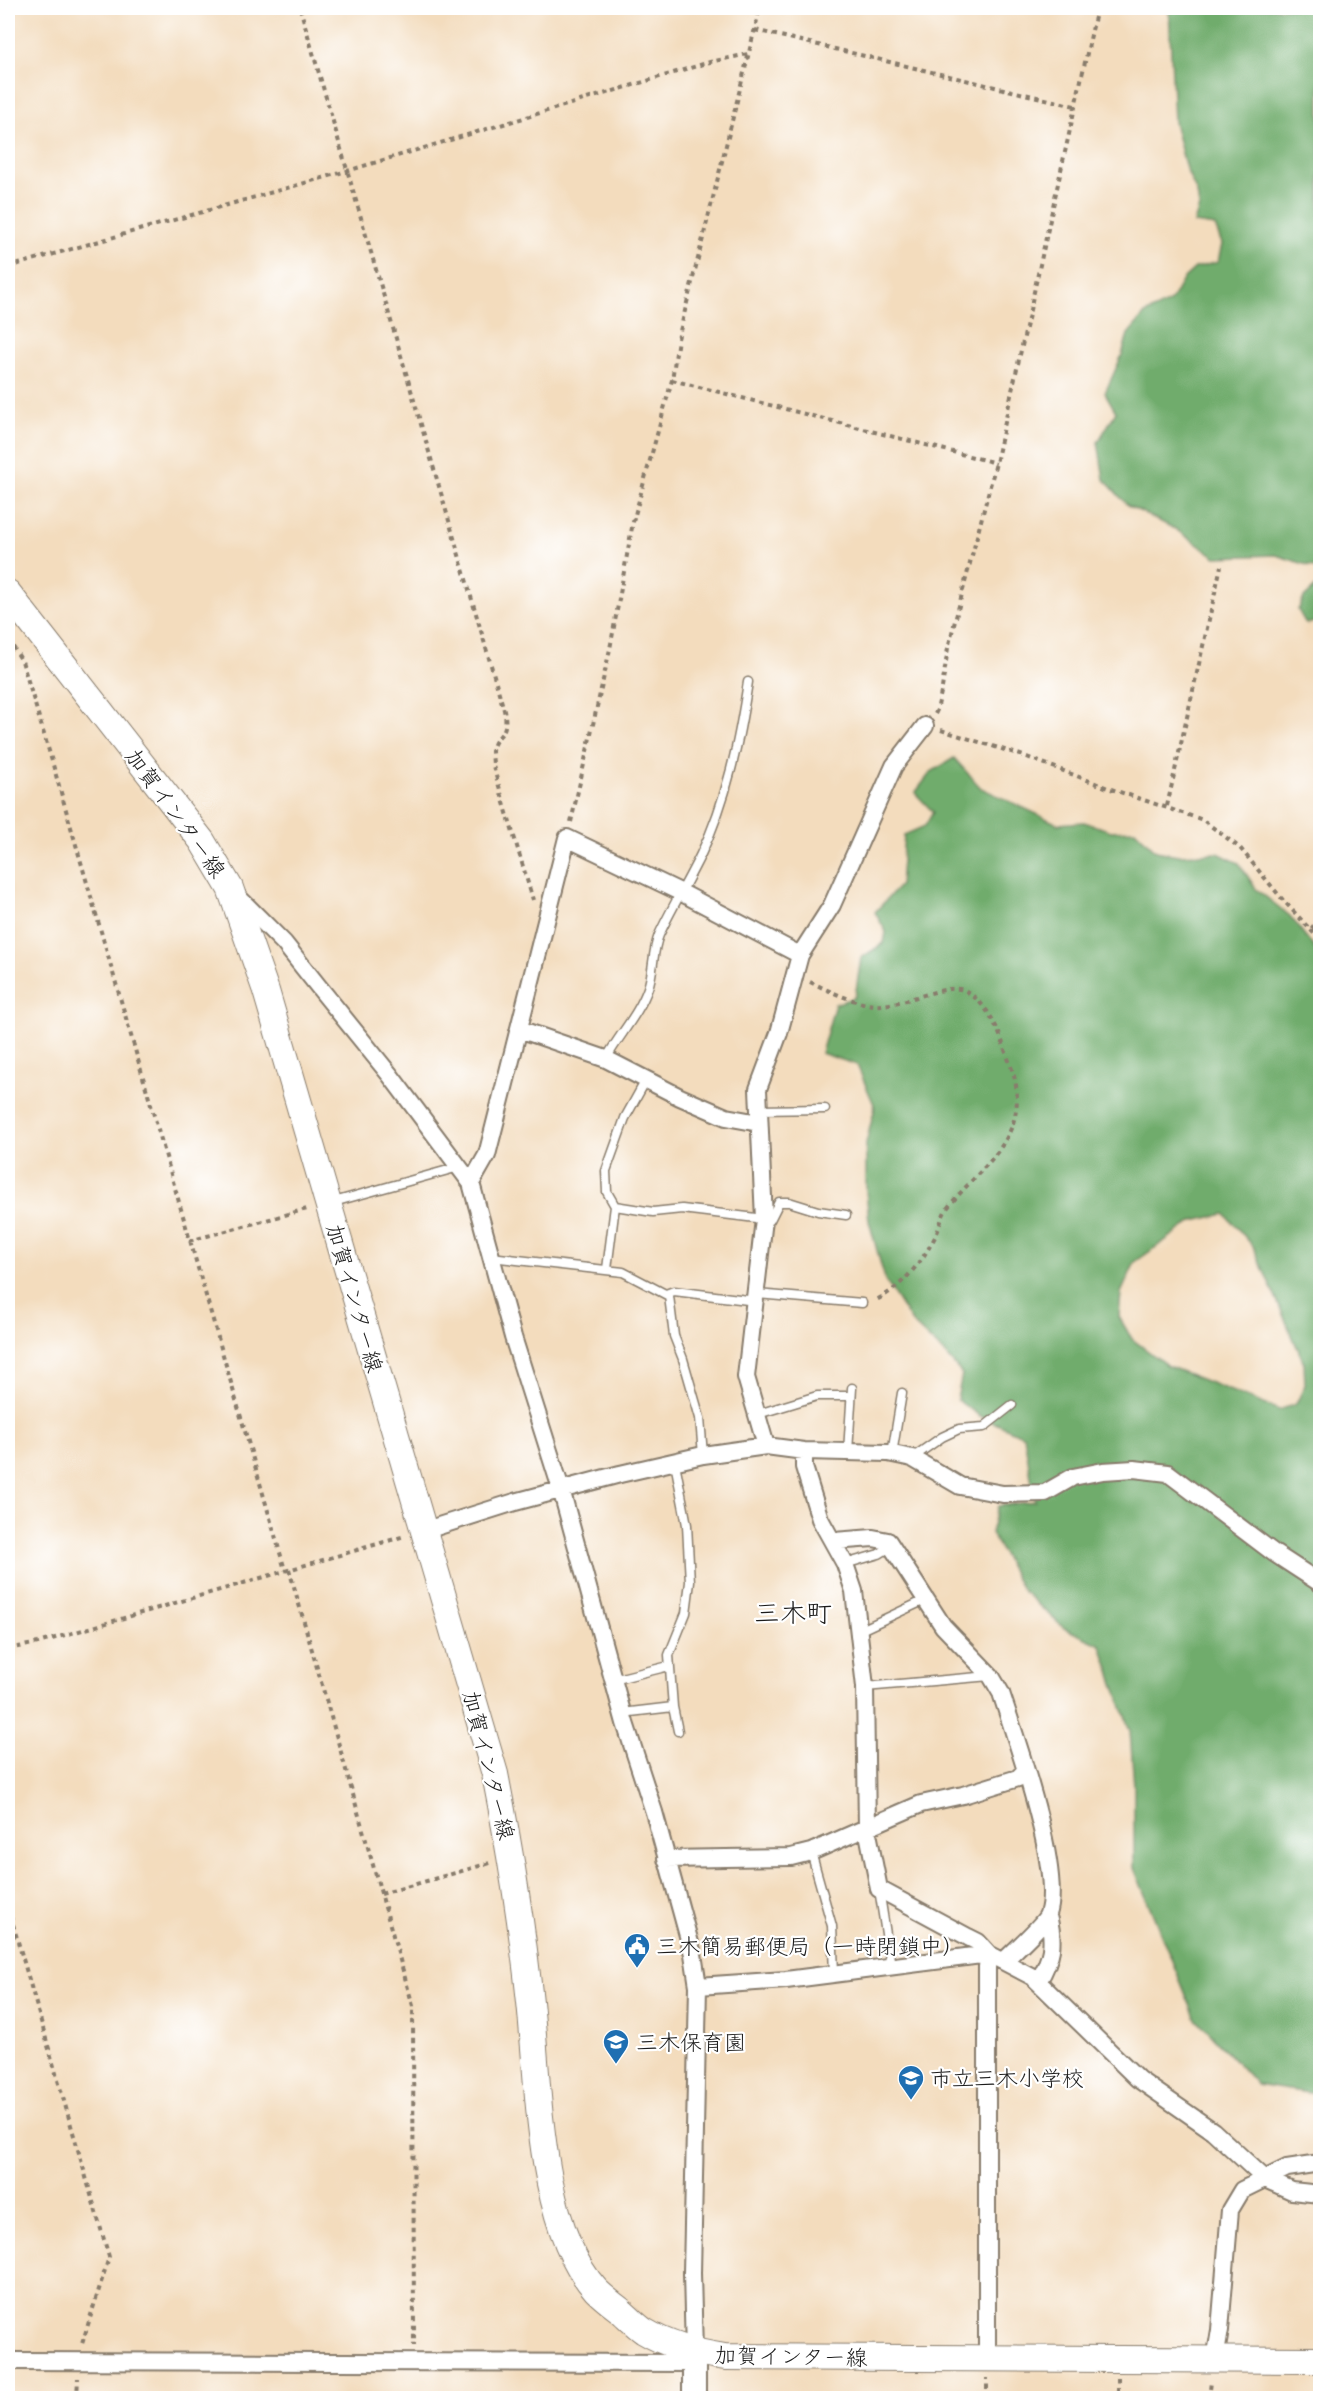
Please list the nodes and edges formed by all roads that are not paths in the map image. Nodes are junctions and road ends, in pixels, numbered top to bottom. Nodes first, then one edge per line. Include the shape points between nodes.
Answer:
1 (8, 593) edge
2 (748, 682) dead end
3 (925, 726) road end
4 (230, 888) junction
5 (680, 891) junction
6 (800, 955) junction
7 (519, 1029) junction
8 (606, 1059) junction
9 (646, 1080) junction
10 (825, 1109) dead end
11 (759, 1116) junction
12 (460, 1167) junction
13 (471, 1183) junction
14 (328, 1204) junction
15 (615, 1206) junction
16 (846, 1215) dead end
17 (764, 1221) junction
18 (492, 1257) junction
19 (607, 1269) junction
20 (666, 1294) junction
21 (756, 1297) junction
22 (862, 1303) road end
23 (902, 1393) dead end
24 (1012, 1405) dead end
25 (758, 1414) junction
26 (766, 1446) junction
27 (804, 1451) junction
28 (848, 1452) junction
29 (892, 1454) junction
30 (703, 1455) junction
31 (912, 1458) junction
32 (675, 1463) junction
33 (561, 1490) junction
34 (423, 1531) junction
35 (834, 1541) junction
36 (892, 1546) junction
37 (845, 1564) junction
38 (1320, 1583) edge
39 (925, 1600) junction
40 (859, 1631) junction
41 (669, 1666) junction
42 (991, 1676) junction
43 (613, 1680) junction
44 (865, 1687) junction
45 (673, 1707) junction
46 (622, 1713) junction
47 (678, 1731) dead end
48 (1025, 1771) junction
49 (867, 1828) junction
50 (811, 1852) junction
51 (666, 1859) junction
52 (879, 1889) junction
53 (1048, 1916) junction
54 (997, 1958) junction
55 (891, 1966) junction
56 (834, 1973) junction
57 (1038, 1982) junction
58 (698, 1986) junction
59 (1320, 2163) edge
60 (1264, 2179) junction
61 (1320, 2194) edge
62 (694, 2358) junction
63 (987, 2359) junction
64 (1215, 2360) junction
65 (1320, 2360) edge
66 (8, 2361) edge
67 (694, 2398) edge

1 - 4 main road, 加賀インター線 via 180,811
2 - 5 lane via 723,796 701,854
3 - 6 street via 894,766 832,905
4 - 12 street via 284,943
4 - 14 main road, 加賀インター線 via 266,991
5 - 6 street
5 - 7 street via 567,838
5 - 8 lane via 657,941 645,995
6 - 11 street via 779,1033 758,1089
7 - 8 street
7 - 13 street via 487,1155
8 - 9 street
9 - 11 street via 726,1117
9 - 15 lane via 625,1118 606,1171 607,1192
10 - 11 lane
11 - 17 street
12 - 13 street
12 - 14 lane
13 - 18 street
14 - 34 main road, 加賀インター線
15 - 17 lane via 652,1212 682,1209
15 - 19 lane
16 - 17 lane via 779,1202 770,1220
17 - 21 street
18 - 19 lane
18 - 33 street
19 - 20 lane via 623,1272
20 - 21 lane via 674,1291
20 - 30 lane via 674,1336 700,1418
21 - 22 lane
21 - 25 street via 746,1377
23 - 29 lane
24 - 31 lane via 984,1427 959,1429
25 - 26 street
25 - 28 lane via 817,1396 851,1392
26 - 27 street
26 - 30 street
27 - 28 street
27 - 35 street via 804,1467 820,1519
28 - 29 street
29 - 31 street
30 - 32 street
31 - 38 street via 960,1486 1003,1494 1045,1493 1073,1477 1103,1471 1168,1473
32 - 33 street
32 - 41 lane via 687,1525 690,1582 686,1613 669,1655
33 - 34 street
33 - 43 street
34 - 62 main road, 加賀インター線 via 495,1774 512,1857 538,2104 550,2182 564,2234 596,2290 644,2331
35 - 36 street via 873,1538 888,1541
35 - 37 street
36 - 37 lane
36 - 39 street
37 - 40 street via 854,1591
39 - 40 lane
39 - 42 street via 943,1626
40 - 44 street
41 - 43 lane
41 - 45 lane
42 - 44 lane
42 - 48 street via 1001,1693
43 - 46 street
44 - 49 street
45 - 46 lane
45 - 47 lane
46 - 51 street
48 - 49 street via 1018,1778 921,1804
48 - 53 street via 1047,1852 1051,1886
49 - 50 street
49 - 52 street
50 - 51 street via 791,1857
50 - 56 lane via 832,1926
51 - 58 street
52 - 54 street via 978,1942
52 - 55 lane
53 - 54 street
53 - 57 street via 1052,1945 1049,1964
54 - 55 street
54 - 57 street
54 - 63 street via 987,1967
55 - 56 street
56 - 58 street
57 - 60 street via 1138,2079 1213,2132
58 - 62 street
59 - 60 street via 1287,2168
60 - 61 street via 1292,2191
60 - 64 street via 1242,2190 1230,2211
62 - 63 main road, 加賀インター線
62 - 66 street
62 - 67 street
63 - 64 main road, 加賀インター線
64 - 65 main road, 加賀インター線

